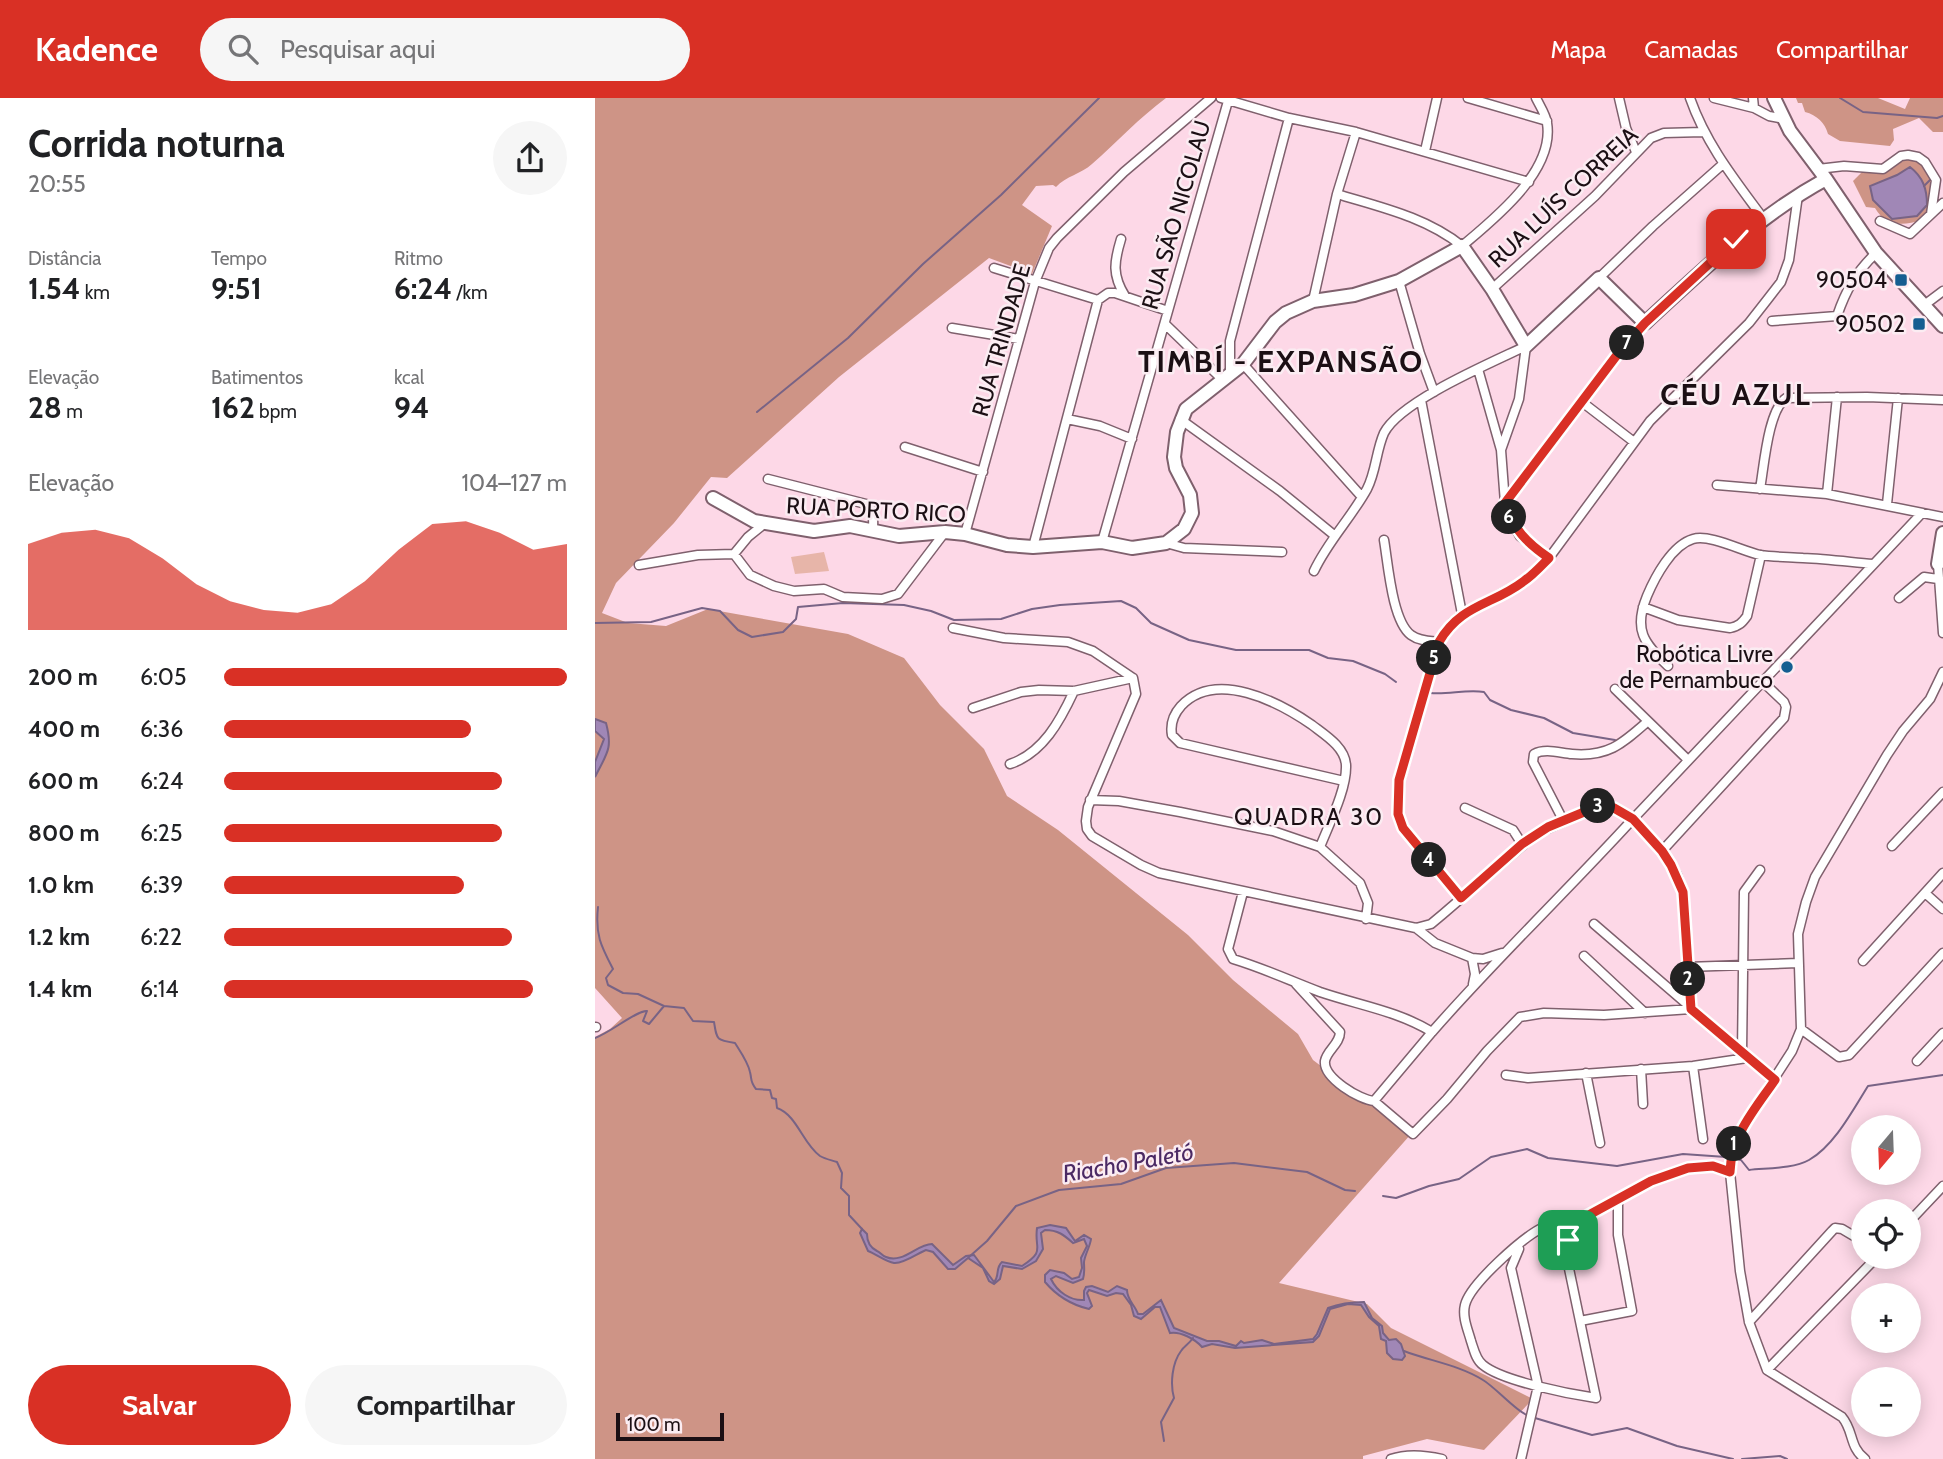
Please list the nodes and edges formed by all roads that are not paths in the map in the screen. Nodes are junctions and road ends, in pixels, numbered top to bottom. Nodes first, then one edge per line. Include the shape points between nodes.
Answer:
1 (1211, 98) edge
2 (1437, 98) edge
3 (1468, 98) edge
4 (1536, 98) edge
5 (1619, 98) edge
6 (1690, 98) edge
7 (1714, 98) edge
8 (1753, 98) edge
9 (1775, 98) edge
10 (1225, 99) edge
11 (1754, 108) junction
12 (1289, 118) junction
13 (1784, 120) junction
14 (1547, 121) junction
15 (1356, 132) junction
16 (1703, 132) junction
17 (1425, 151) junction
18 (1636, 152) junction
19 (1723, 164) junction
20 (1822, 174) junction
21 (1529, 182) junction
22 (1337, 194) junction
23 (1798, 195) junction
24 (1943, 203) edge
25 (1931, 214) junction
26 (1763, 218) junction
27 (1881, 221) dead end
28 (1121, 239) dead end
29 (1462, 246) junction
30 (1876, 253) junction
31 (994, 268) dead end
32 (1599, 278) junction
33 (1399, 281) junction
34 (1034, 282) junction
35 (1492, 289) junction
36 (1943, 292) edge
37 (1125, 296) junction
38 (1098, 300) junction
39 (1313, 301) junction
40 (1923, 306) junction
41 (1168, 311) junction
42 (1772, 321) dead end
43 (1645, 323) junction
44 (1165, 324) junction
45 (1943, 326) edge
46 (952, 328) dead end
47 (1019, 339) junction
48 (1526, 346) junction
49 (1243, 364) junction
50 (1478, 369) junction
51 (1226, 377) junction
52 (1434, 392) junction
53 (1837, 397) junction
54 (1898, 398) junction
55 (1421, 400) junction
56 (1943, 400) edge
57 (1583, 402) junction
58 (1067, 419) junction
59 (1180, 419) junction
60 (1132, 439) junction
61 (1634, 442) junction
62 (905, 447) dead end
63 (1501, 450) junction
64 (983, 472) junction
65 (768, 479) dead end
66 (1717, 485) dead end
67 (1761, 489) junction
68 (1827, 494) junction
69 (1362, 497) junction
70 (713, 498) dead end
71 (1505, 503) junction
72 (1887, 504) junction
73 (1922, 513) junction
74 (1943, 517) edge
75 (764, 524) junction
76 (873, 530) junction
77 (945, 532) junction
78 (1943, 533) edge
79 (965, 534) junction
80 (1334, 535) junction
81 (1384, 540) dead end
82 (1102, 542) junction
83 (1166, 543) junction
84 (1033, 547) junction
85 (1282, 552) dead end
86 (734, 554) junction
87 (1761, 555) junction
88 (1549, 558) junction
89 (1940, 561) edge
90 (1873, 564) junction
91 (639, 565) dead end
92 (1314, 571) dead end
93 (1938, 579) junction
94 (1899, 598) dead end
95 (1643, 607) junction
96 (1462, 614) junction
97 (953, 628) dead end
98 (1943, 633) edge
99 (1439, 642) junction
100 (1668, 666) dead end
101 (1943, 674) edge
102 (1133, 678) junction
103 (1763, 682) junction
104 (1615, 689) dead end
105 (1074, 691) junction
106 (973, 708) dead end
107 (1647, 722) junction
108 (1688, 760) junction
109 (1010, 764) dead end
110 (1344, 781) junction
111 (1943, 792) edge
112 (1092, 796) junction
113 (1465, 808) dead end
114 (1632, 819) junction
115 (1563, 820) junction
116 (1522, 844) junction
117 (1892, 846) dead end
118 (1320, 847) junction
119 (1662, 851) junction
120 (1760, 870) dead end
121 (1943, 873) edge
122 (1243, 892) junction
123 (1925, 893) junction
124 (1461, 898) junction
125 (1943, 909) edge
126 (1366, 919) junction
127 (1594, 924) dead end
128 (1416, 928) junction
129 (1504, 952) junction
130 (1943, 953) edge
131 (1584, 956) dead end
132 (1472, 958) junction
133 (1863, 961) dead end
134 (1798, 962) junction
135 (1743, 965) junction
136 (1687, 967) junction
137 (1294, 981) junction
138 (1472, 986) junction
139 (1691, 1009) junction
140 (1646, 1013) junction
141 (1801, 1029) junction
142 (1432, 1032) junction
143 (1943, 1033) edge
144 (1745, 1056) junction
145 (1917, 1061) dead end
146 (1693, 1066) junction
147 (1641, 1069) junction
148 (1586, 1073) junction
149 (1506, 1075) dead end
150 (1775, 1080) junction
151 (1374, 1101) junction
152 (1643, 1104) dead end
153 (1703, 1139) dead end
154 (1600, 1143) dead end
155 (1730, 1172) junction
156 (1943, 1186) edge
157 (1618, 1199) junction
158 (1921, 1209) edge
159 (1576, 1222) junction
160 (1851, 1234) edge
161 (1525, 1241) junction
162 (1865, 1269) edge
163 (1580, 1321) junction
164 (1749, 1322) junction
165 (1767, 1370) junction
166 (1538, 1387) junction
167 (1854, 1455) edge
168 (1391, 1459) edge
169 (1443, 1459) edge
170 (1521, 1459) edge
171 (1865, 1459) edge

1 - 34 street, RUA TRINDADE via 1064,230 1049,248
2 - 17 street
3 - 14 street
4 - 14 street
5 - 18 street
6 - 16 street
7 - 11 street
8 - 11 street
9 - 13 street
10 - 12 street
10 - 41 street, RUA SÃO NICOLAU
11 - 13 street
12 - 15 street
12 - 51 street via 1230,341
13 - 20 street
14 - 21 street via 1537,171
15 - 17 street
15 - 22 street
16 - 18 street, RUA LUÍS CORREIA via 1664,133
16 - 19 street
17 - 21 street
18 - 35 street, RUA LUÍS CORREIA via 1595,196
19 - 26 street
19 - 32 street
20 - 23 street
20 - 25 street via 1844,166 1883,169 1901,156 1918,157 1936,180
20 - 30 street
21 - 29 street
22 - 29 street via 1422,222
22 - 39 street
23 - 26 street
23 - 61 street via 1789,260 1781,282 1749,323
24 - 25 street
25 - 27 street via 1910,234
26 - 43 street
28 - 37 street via 1114,272
29 - 33 street
29 - 35 street
30 - 40 street
30 - 42 street via 1856,273 1837,316
31 - 34 street
32 - 43 street
32 - 48 street
33 - 39 street
33 - 52 street
34 - 38 street
34 - 47 street, RUA TRINDADE
35 - 48 street
36 - 40 street
37 - 38 street via 1108,293
37 - 41 street
38 - 58 street
39 - 49 street via 1275,322
40 - 45 street
41 - 44 street, RUA SÃO NICOLAU
43 - 57 street
44 - 51 street
44 - 60 street, RUA SÃO NICOLAU
46 - 47 street
47 - 64 street, RUA TRINDADE
48 - 50 street
48 - 63 street via 1519,399
49 - 51 street
49 - 69 street
50 - 52 street
50 - 63 street
51 - 59 street
52 - 55 street
53 - 54 street
53 - 67 street via 1780,402
53 - 68 street
54 - 56 street
54 - 72 street
55 - 69 street via 1385,432
55 - 96 street
57 - 61 street
57 - 71 street
58 - 60 street via 1100,425
58 - 84 street
59 - 80 street
59 - 83 street via 1174,457 1190,495 1192,513 1184,529
60 - 82 street, RUA SÃO NICOLAU
61 - 88 street
62 - 64 street
63 - 71 street
64 - 79 street, RUA TRINDADE
65 - 76 street via 871,507
66 - 67 street
67 - 68 street
68 - 72 street
69 - 80 street
70 - 75 street, RUA PORTO RICO
71 - 88 street via 1520,536
72 - 73 street
73 - 74 street
73 - 90 street
75 - 76 street, RUA PORTO RICO via 814,531 851,526
75 - 86 street
76 - 77 street, RUA PORTO RICO via 899,536
77 - 79 street, RUA PORTO RICO
77 - 86 street via 898,594 882,599 774,586 750,575
78 - 89 street
79 - 84 street, RUA PORTO RICO
80 - 92 street
81 - 99 street via 1403,627 1419,639
82 - 83 street, RUA PORTO RICO via 1132,548
82 - 84 street, RUA PORTO RICO
83 - 85 street, RUA PORTO RICO via 1184,548
86 - 91 street
87 - 90 street
87 - 95 street via 1706,539 1689,540 1666,564
87 - 95 street via 1742,623 1730,628 1678,620
88 - 96 street via 1524,582
89 - 93 street
90 - 103 street
93 - 94 street via 1924,577
93 - 98 street
95 - 100 street via 1644,638
96 - 99 street
97 - 102 street via 1014,639 1068,642 1093,651
99 - 124 street via 1399,780 1398,814 1403,828
101 - 134 street via 1930,699 1887,755 1815,877 1798,934
102 - 105 street
102 - 112 street via 1136,694
103 - 108 street
103 - 119 street via 1784,702 1784,718
104 - 107 street
105 - 106 street via 1021,692
105 - 109 street via 1036,750
107 - 108 street
107 - 115 street via 1612,750 1534,754 1533,762
108 - 114 street
110 - 110 street via 1180,743 1172,735 1171,721 1187,699 1199,692 1259,696 1297,714 1332,741 1346,763
110 - 118 street
111 - 117 street
112 - 118 street via 1273,831
112 - 122 street via 1086,813 1092,836 1159,873
113 - 116 street via 1513,830
114 - 115 street via 1601,805
114 - 119 street
114 - 129 street
115 - 116 street
116 - 124 street
118 - 126 street via 1360,883 1368,903
119 - 136 street via 1683,892
120 - 135 street via 1744,892
121 - 123 street
122 - 126 street
122 - 137 street via 1229,944 1230,957
123 - 125 street
123 - 133 street
124 - 128 street via 1431,924
126 - 128 street
127 - 139 street
128 - 132 street via 1435,943
129 - 132 street
129 - 138 street
130 - 141 street via 1849,1055 1839,1057
131 - 140 street
132 - 138 street
134 - 135 street
134 - 141 street
135 - 136 street
135 - 144 street
136 - 139 street
137 - 142 street via 1399,1015
137 - 151 street via 1340,1032 1326,1058 1329,1075 1359,1098
138 - 142 street
139 - 140 street
139 - 144 street
140 - 151 street via 1520,1017 1413,1134
141 - 150 street
142 - 151 street
143 - 145 street
144 - 146 street
144 - 150 street
146 - 147 street
146 - 153 street
147 - 148 street
147 - 152 street
148 - 149 street via 1528,1078
148 - 154 street
150 - 155 street via 1737,1136
155 - 157 street via 1713,1166 1688,1168
155 - 164 street
156 - 158 street
157 - 159 street
157 - 163 street via 1618,1235 1632,1311
159 - 161 street via 1541,1228
159 - 163 street via 1568,1240 1567,1259
160 - 164 street via 1835,1228
161 - 166 street via 1511,1268
161 - 166 street via 1473,1288 1464,1312 1480,1363
162 - 165 street
163 - 166 street via 1596,1398
164 - 165 street
165 - 167 street via 1842,1417
166 - 170 street
167 - 171 street
168 - 169 street via 1423,1455

